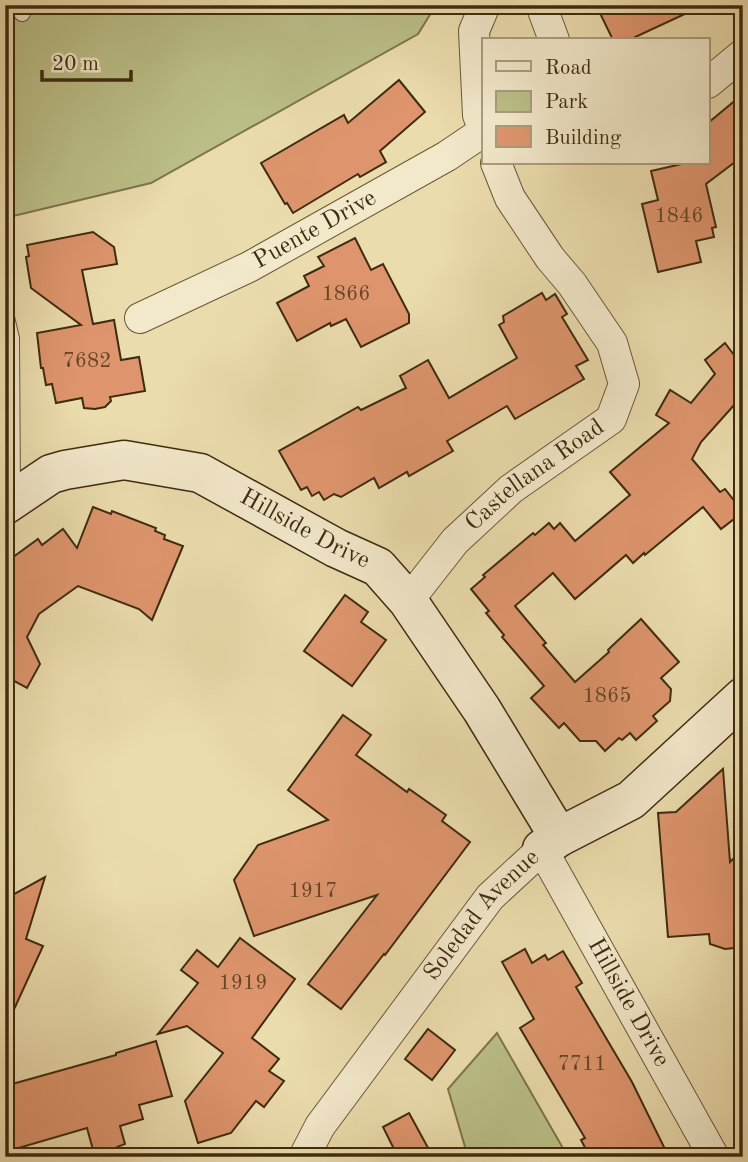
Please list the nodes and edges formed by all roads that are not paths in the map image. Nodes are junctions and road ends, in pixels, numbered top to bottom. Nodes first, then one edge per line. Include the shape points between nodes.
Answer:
1 (485, 5) edge
2 (541, 5) edge
3 (553, 38) edge
4 (743, 54) edge
5 (710, 81) edge
6 (482, 126) edge
7 (482, 132) edge
8 (496, 164) edge
9 (5, 313) edge
10 (140, 318) dead end
11 (9, 503) edge
12 (408, 601) junction
13 (741, 700) edge
14 (551, 843) junction
15 (304, 1157) edge
16 (713, 1157) edge

1 - 6 street via 474,31
2 - 3 street
4 - 5 street
7 - 10 street, Puente Drive via 249,267
8 - 12 street, Castellana Road via 510,198 612,343 624,384 611,419 511,489 455,541
9 - 11 lane via 11,338
11 - 12 street, Hillside Drive via 51,474 124,460 200,473 378,568
12 - 14 street, Hillside Drive via 482,710
13 - 14 street, Soledad Avenue via 631,800
14 - 15 street, Soledad Avenue via 490,897 320,1126
14 - 16 street, Hillside Drive

